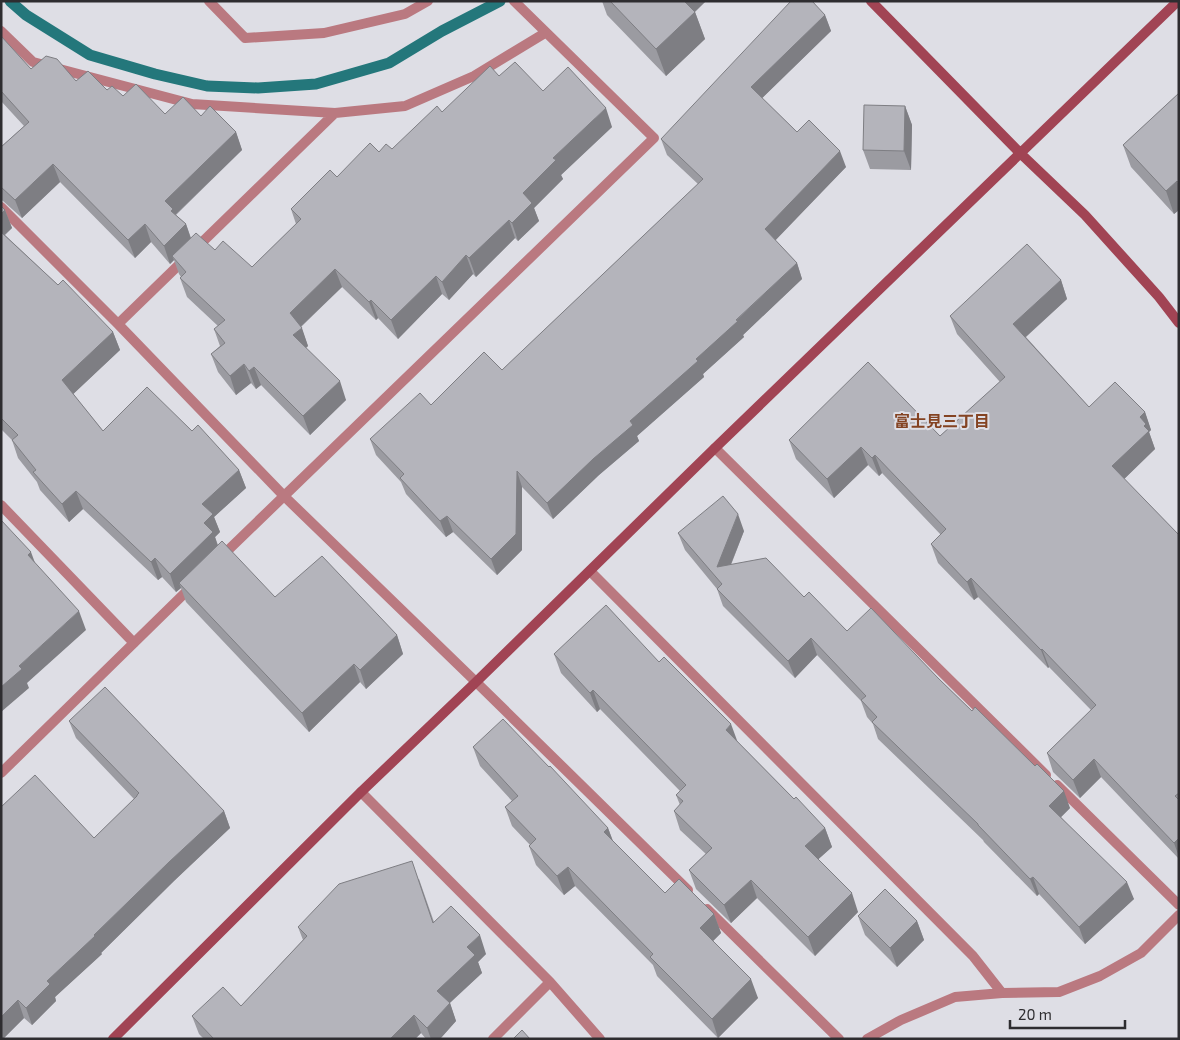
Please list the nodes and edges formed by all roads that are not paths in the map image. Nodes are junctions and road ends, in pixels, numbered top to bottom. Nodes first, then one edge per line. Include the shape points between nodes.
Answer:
1 (209, 1) edge
2 (428, 1) edge
3 (514, 1) edge
4 (871, 1) edge
5 (1178, 1) edge
6 (1, 31) edge
7 (545, 33) junction
8 (335, 113) junction
9 (1020, 153) junction
10 (1, 207) edge
11 (1179, 323) edge
12 (118, 324) junction
13 (715, 448) junction
14 (284, 496) junction
15 (1, 504) edge
16 (216, 563) edge
17 (590, 571) junction
18 (195, 583) edge
19 (134, 643) junction
20 (476, 682) junction
21 (1, 773) edge
22 (361, 792) junction
23 (1179, 905) edge
24 (1179, 915) edge
25 (550, 982) junction
26 (1002, 993) junction
27 (113, 1039) edge
28 (493, 1039) edge
29 (600, 1039) edge
30 (839, 1039) edge
31 (867, 1039) edge

1 - 2 street via 245,38 324,33 405,14
3 - 7 street
4 - 9 street
5 - 9 street
6 - 8 street via 33,62 192,104
7 - 8 street via 474,76 405,106
7 - 14 street via 654,138
8 - 12 street
9 - 11 street via 1085,215
9 - 13 street
10 - 12 street
12 - 14 street
13 - 17 street
13 - 23 street
14 - 16 street
14 - 20 street
15 - 19 street
17 - 20 street
17 - 26 street via 972,956
18 - 19 street
19 - 21 street
20 - 22 street
20 - 30 street
22 - 25 street
22 - 27 street
24 - 26 street via 1141,954 1100,976 1059,992
25 - 28 street
25 - 29 street
26 - 31 street via 955,997 901,1020

